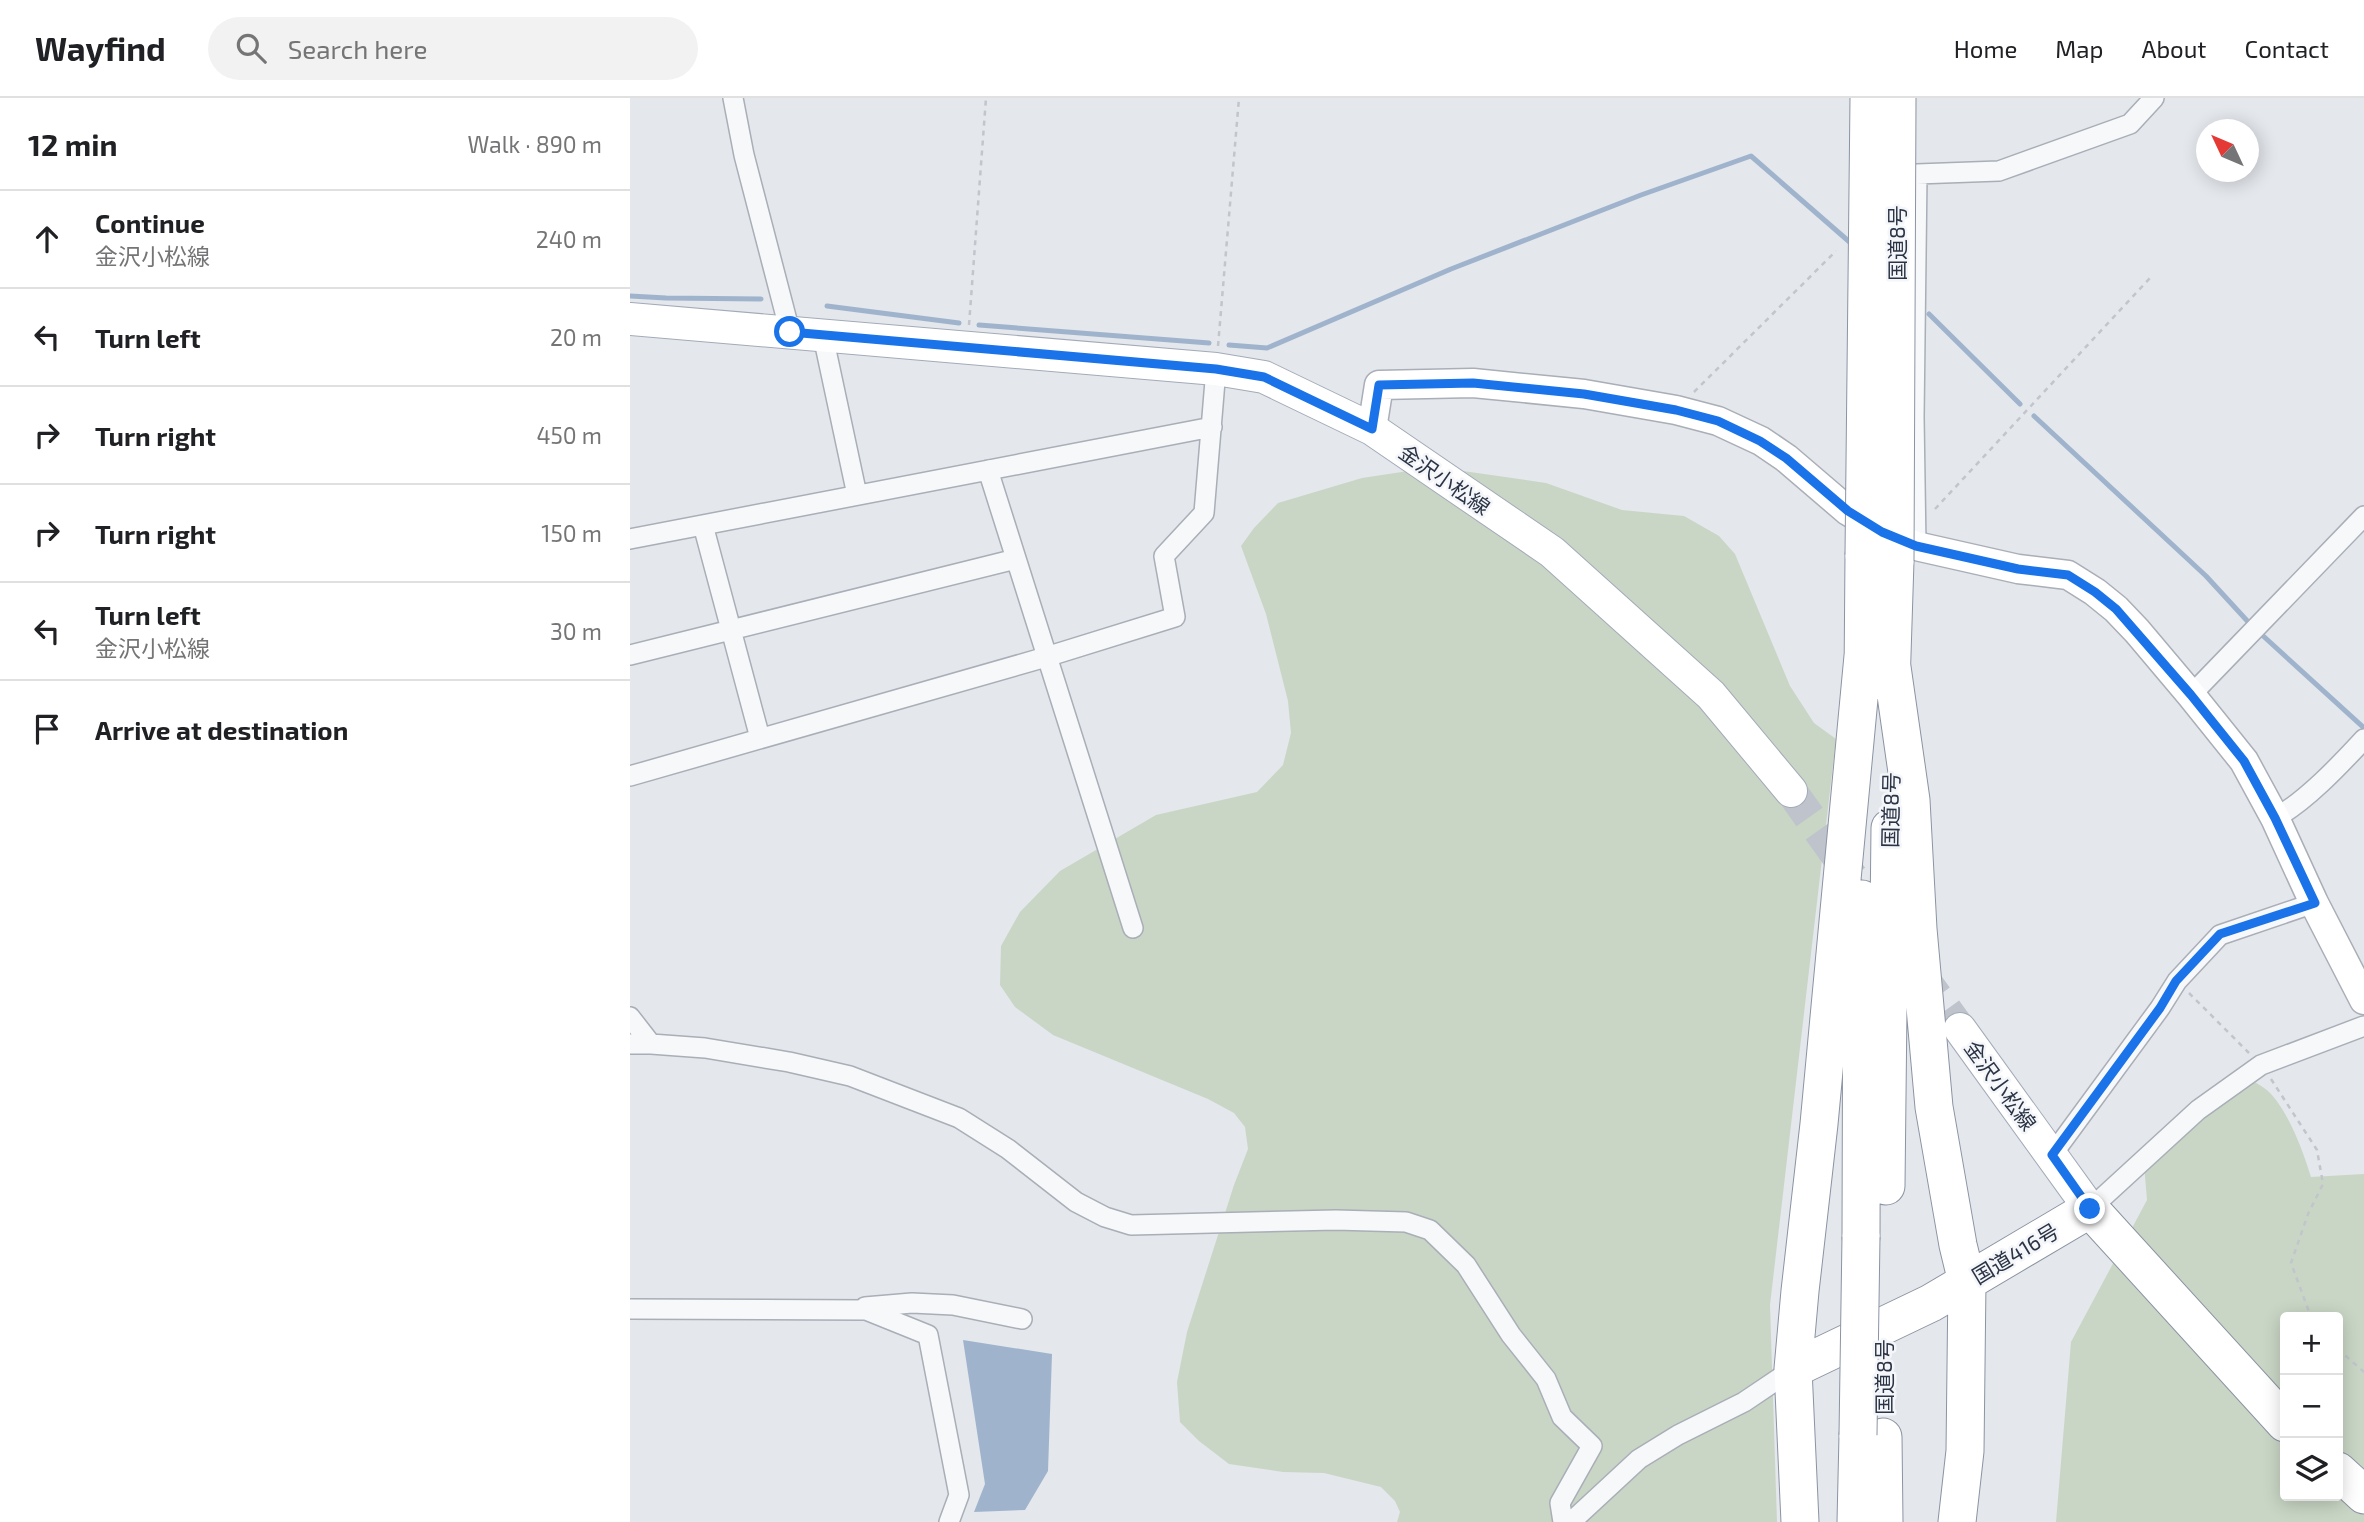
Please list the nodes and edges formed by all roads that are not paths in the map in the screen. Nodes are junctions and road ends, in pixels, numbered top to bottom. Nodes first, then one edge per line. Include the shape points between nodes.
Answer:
1 (733, 98) edge
2 (1869, 98) edge
3 (1897, 98) edge
4 (2154, 98) edge
5 (630, 319) edge
6 (790, 332) junction
7 (823, 336) junction
8 (1216, 369) junction
9 (1212, 428) junction
10 (1372, 429) junction
11 (988, 470) junction
12 (857, 495) junction
13 (2364, 516) edge
14 (703, 525) junction
15 (630, 539) edge
16 (1897, 548) junction
17 (1016, 559) junction
18 (731, 630) junction
19 (630, 655) edge
20 (1046, 657) junction
21 (1877, 658) junction
22 (2191, 695) junction
23 (760, 738) junction
24 (2364, 740) edge
25 (630, 776) edge
26 (1791, 791) tunnel mouth
27 (2275, 818) junction
28 (2315, 903) junction
29 (1133, 928) dead end
30 (2364, 1000) edge
31 (630, 1017) edge
32 (2364, 1026) edge
33 (1960, 1029) tunnel mouth
34 (630, 1044) edge
35 (651, 1044) junction
36 (2052, 1155) junction
37 (2090, 1209) junction
38 (1967, 1282) junction
39 (630, 1309) edge
40 (843, 1309) junction
41 (1022, 1319) dead end
42 (1793, 1369) junction
43 (2280, 1418) edge
44 (1870, 1436) junction
45 (2343, 1475) edge
46 (2364, 1494) edge
47 (949, 1522) edge
48 (1563, 1522) edge
49 (1572, 1522) edge
50 (1800, 1522) edge
51 (1856, 1522) edge
52 (1884, 1522) edge
53 (1957, 1522) edge

1 - 6 street
2 - 16 highway, 国道8号, bridge
3 - 16 highway, 国道8号, bridge
4 - 16 street via 2130,124 1999,171 1917,174 1914,417
5 - 6 main road, 金沢小松線
6 - 7 main road, 金沢小松線
7 - 8 main road, 金沢小松線
7 - 12 street
8 - 9 street
8 - 10 main road, 金沢小松線 via 1264,377
9 - 11 street
9 - 20 street via 1204,513 1164,556 1175,617
10 - 16 street via 1379,385 1473,383 1584,394 1676,410 1718,421 1760,441
10 - 26 main road, 金沢小松線 via 1552,552 1711,695
11 - 12 street
11 - 17 street
12 - 14 street
13 - 22 street
14 - 15 street
14 - 18 street
16 - 21 highway, 国道8号
16 - 22 street via 2068,575 2116,609
17 - 18 street
17 - 20 street
18 - 19 street
18 - 23 street
20 - 23 street
20 - 29 street
21 - 38 highway via 1911,800 1934,1107
21 - 42 highway via 1820,1110
21 - 44 highway, 国道8号
22 - 27 street via 2244,761
23 - 25 street
24 - 27 street
27 - 28 street
28 - 30 street
28 - 36 street via 2220,934 2176,981
31 - 35 street
32 - 37 street via 2261,1065 2197,1110
33 - 36 main road, 金沢小松線
34 - 35 street
35 - 48 street via 705,1048 850,1076 959,1118 1076,1202 1132,1224 1336,1220 1406,1222 1430,1230 1466,1265 1546,1379 1562,1418 1592,1446 1560,1503
36 - 37 main road, 金沢小松線
37 - 38 highway, 国道416号
37 - 43 highway
38 - 42 highway, 国道416号
38 - 53 highway via 1965,1451
39 - 40 street
40 - 41 street via 953,1305
40 - 47 street via 866,1310 928,1335 959,1495
42 - 49 street via 1744,1402 1639,1459
42 - 50 highway
44 - 51 highway, 国道8号
44 - 52 highway, 国道8号
45 - 46 highway

